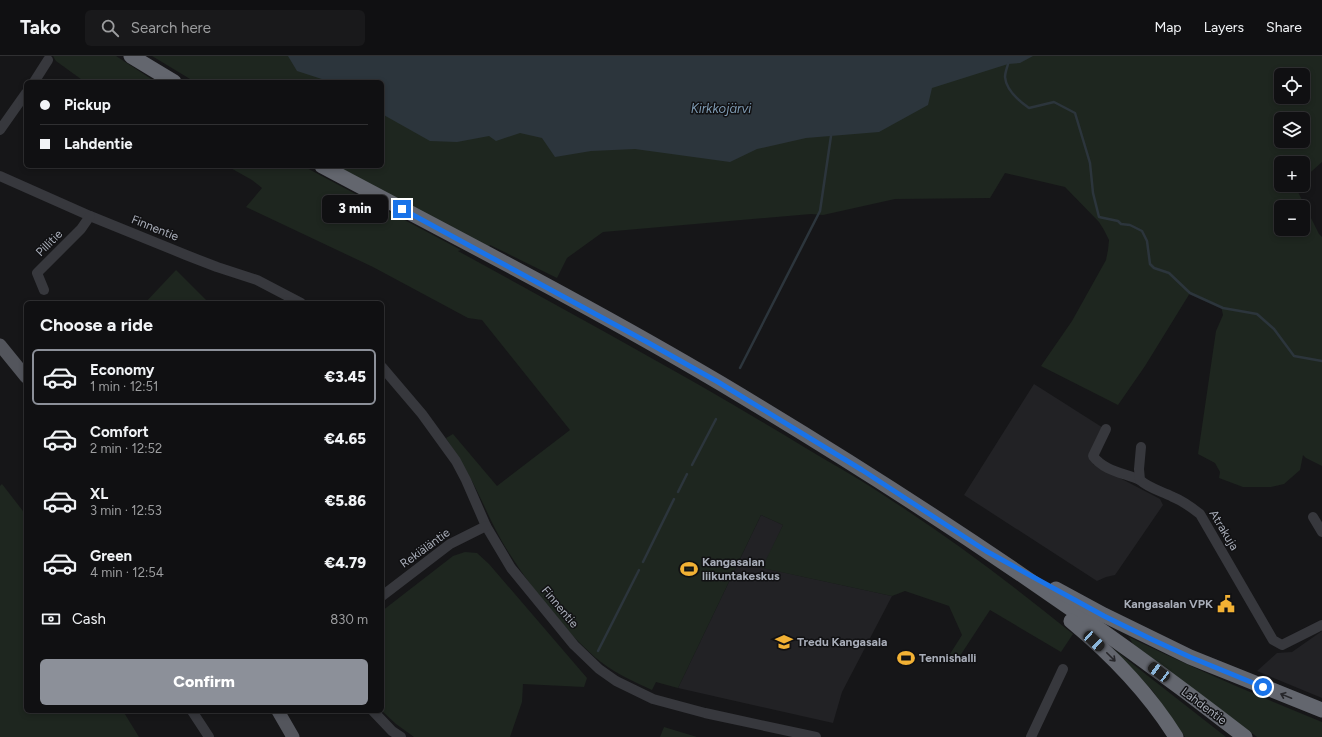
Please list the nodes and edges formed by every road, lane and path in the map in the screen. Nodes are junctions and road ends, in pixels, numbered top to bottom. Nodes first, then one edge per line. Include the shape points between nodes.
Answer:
1 (132, 57) edge
2 (48, 60) dead end
3 (35, 80) edge
4 (171, 80) edge
5 (24, 96) edge
6 (0, 130) edge
7 (326, 168) edge
8 (0, 176) edge
9 (90, 216) junction
10 (44, 290) dead end
11 (297, 301) edge
12 (0, 345) edge
13 (384, 369) edge
14 (24, 375) edge
15 (1106, 429) dead end
16 (1141, 446) dead end
17 (1140, 480) junction
18 (1313, 517) dead end
19 (486, 526) junction
20 (1322, 532) edge
21 (986, 551) junction
22 (384, 594) edge
23 (1322, 625) edge
24 (1063, 669) dead end
25 (1322, 710) edge
26 (193, 713) edge
27 (279, 713) edge
28 (375, 713) edge
29 (209, 737) edge
30 (293, 737) edge
31 (401, 737) edge
32 (816, 737) edge
33 (1031, 737) edge
34 (1176, 737) edge
35 (1245, 737) edge

1 - 4 highway
2 - 3 street
5 - 6 street
7 - 21 highway, Lahdentie via 718,382 862,470
8 - 9 street, Finnentie
9 - 10 street, Pillitie via 81,229 37,273
9 - 11 street, Finnentie via 216,267 257,280
12 - 14 main road
13 - 19 street, Finnentie via 422,414 456,461
15 - 17 street, Atrakuja via 1093,456 1112,470
16 - 17 street
17 - 23 street, Atrakuja via 1148,487 1173,496 1200,514 1273,640 1282,646
18 - 20 street
19 - 22 street, Rekiäläntie via 450,544
19 - 32 street, Finnentie via 511,568 574,645 616,680 653,698 681,707
25 -> 21 highway via 1196,660 1153,640
21 -> 34 highway via 1113,659 1141,688
21 - 35 highway, Lahdentie via 1148,663
24 - 33 street
26 - 29 street
27 - 30 main road
28 - 31 street

